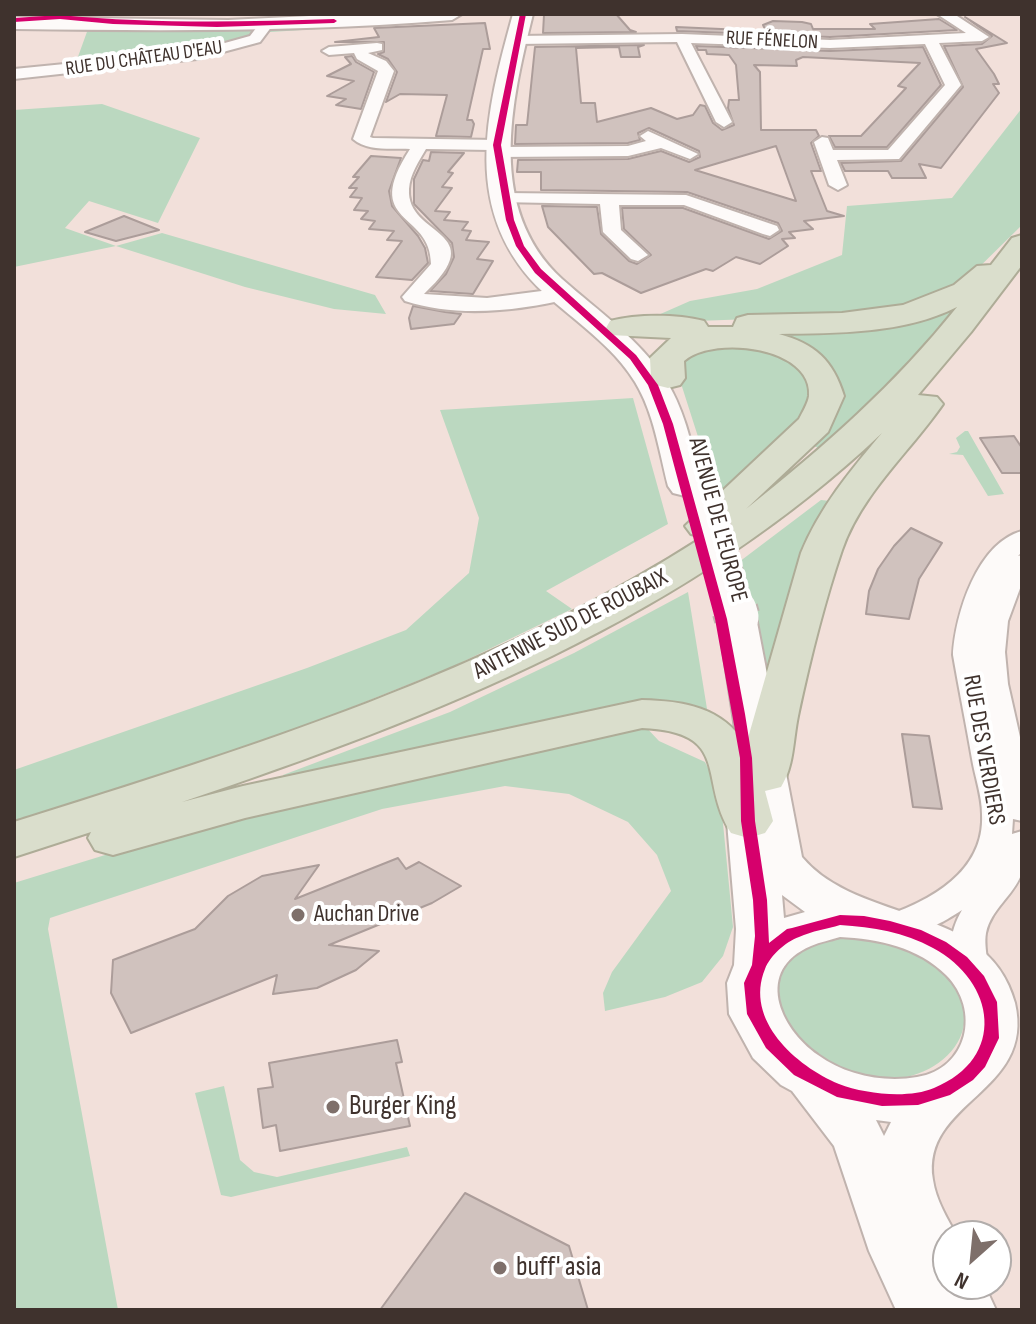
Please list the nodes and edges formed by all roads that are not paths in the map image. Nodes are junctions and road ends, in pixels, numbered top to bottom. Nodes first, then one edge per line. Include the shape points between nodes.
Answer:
1 (452, 14) edge
2 (523, 14) edge
3 (944, 14) edge
4 (59, 19) edge
5 (87, 19) edge
6 (14, 23) edge
7 (264, 28) junction
8 (682, 38) junction
9 (516, 40) junction
10 (931, 41) junction
11 (383, 46) dead end
12 (359, 48) junction
13 (329, 51) dead end
14 (14, 74) edge
15 (724, 122) dead end
16 (421, 144) junction
17 (497, 148) junction
18 (690, 154) dead end
19 (838, 185) dead end
20 (505, 198) junction
21 (609, 199) junction
22 (770, 230) dead end
23 (1022, 237) edge
24 (1022, 244) edge
25 (638, 255) dead end
26 (1022, 262) edge
27 (565, 294) junction
28 (992, 304) junction
29 (647, 360) junction
30 (1022, 539) edge
31 (1022, 563) edge
32 (505, 662) junction
33 (756, 798) junction
34 (1022, 811) edge
35 (14, 840) edge
36 (1022, 842) edge
37 (14, 854) edge
38 (14, 866) edge
39 (886, 924) junction
40 (759, 965) junction
41 (971, 972) junction
42 (808, 1078) junction
43 (948, 1089) junction
44 (932, 1246) edge
45 (927, 1310) edge

1 - 7 street
2 - 9 street, AVENUE DE L'EUROPE
3 - 10 street, RUE FÉNELON via 982,37
4 - 5 street
4 - 6 street
5 - 7 street via 109,25
7 - 14 street, RUE DU CHÂTEAU D'EAU via 249,42 197,55
8 - 9 street, RUE FÉNELON
8 - 10 street, RUE FÉNELON via 830,44
8 - 15 street
9 - 17 street, AVENUE DE L'EUROPE
10 - 19 street via 953,85 893,155 824,149
11 - 12 street
12 - 13 street
12 - 16 street via 362,56 386,71 361,139
16 - 17 street
16 - 27 street via 402,172 399,194 408,213 436,243 441,263 412,297 504,302
17 - 18 street via 628,151 668,136
17 - 20 street, AVENUE DE L'EUROPE
20 - 21 street
20 - 27 street, AVENUE DE L'EUROPE via 514,234 528,259
21 - 22 street via 694,201
21 - 25 street via 612,232
23 - 29 highway via 969,290 916,311 833,322 692,328 663,335
24 - 32 highway, ANTENNE SUD DE ROUBAIX via 913,381 791,494 657,584
26 - 28 highway, ANTENNE SUD DE ROUBAIX
27 - 29 street, AVENUE DE L'EUROPE
27 - 29 street, AVENUE DE L'EUROPE
28 - 33 highway via 936,392 851,494 832,525
28 - 37 highway, ANTENNE SUD DE ROUBAIX via 897,415 810,494 729,552 630,612 533,662 397,721
29 - 32 highway via 665,364 674,348 700,339 743,338 809,360 822,375 828,395 805,435 661,565
29 - 33 street, AVENUE DE L'EUROPE via 690,476 729,618
30 - 39 street, RUE DES VERDIERS via 987,576 968,630 967,655 998,814 995,843 973,879 951,901 933,913
31 - 34 street, RUE DES VERDIERS via 998,601 990,651
32 - 35 highway, ANTENNE SUD DE ROUBAIX via 322,737
33 - 38 highway via 721,739 687,718 642,714 243,802
33 - 39 street, AVENUE DE L'EUROPE via 789,875 830,904
33 - 40 street, AVENUE DE L'EUROPE
36 - 41 street, RUE DES VERDIERS via 1008,871 971,920
39 - 40 street via 840,920 807,927 778,942
39 - 41 street via 945,949
40 - 42 street via 751,993 757,1024 776,1053
41 - 43 street via 991,1015 989,1043 975,1070
42 - 43 street via 847,1095 879,1100 911,1100
42 - 45 street via 830,1097 860,1140 901,1258
43 - 44 street via 925,1111 905,1150 909,1202

